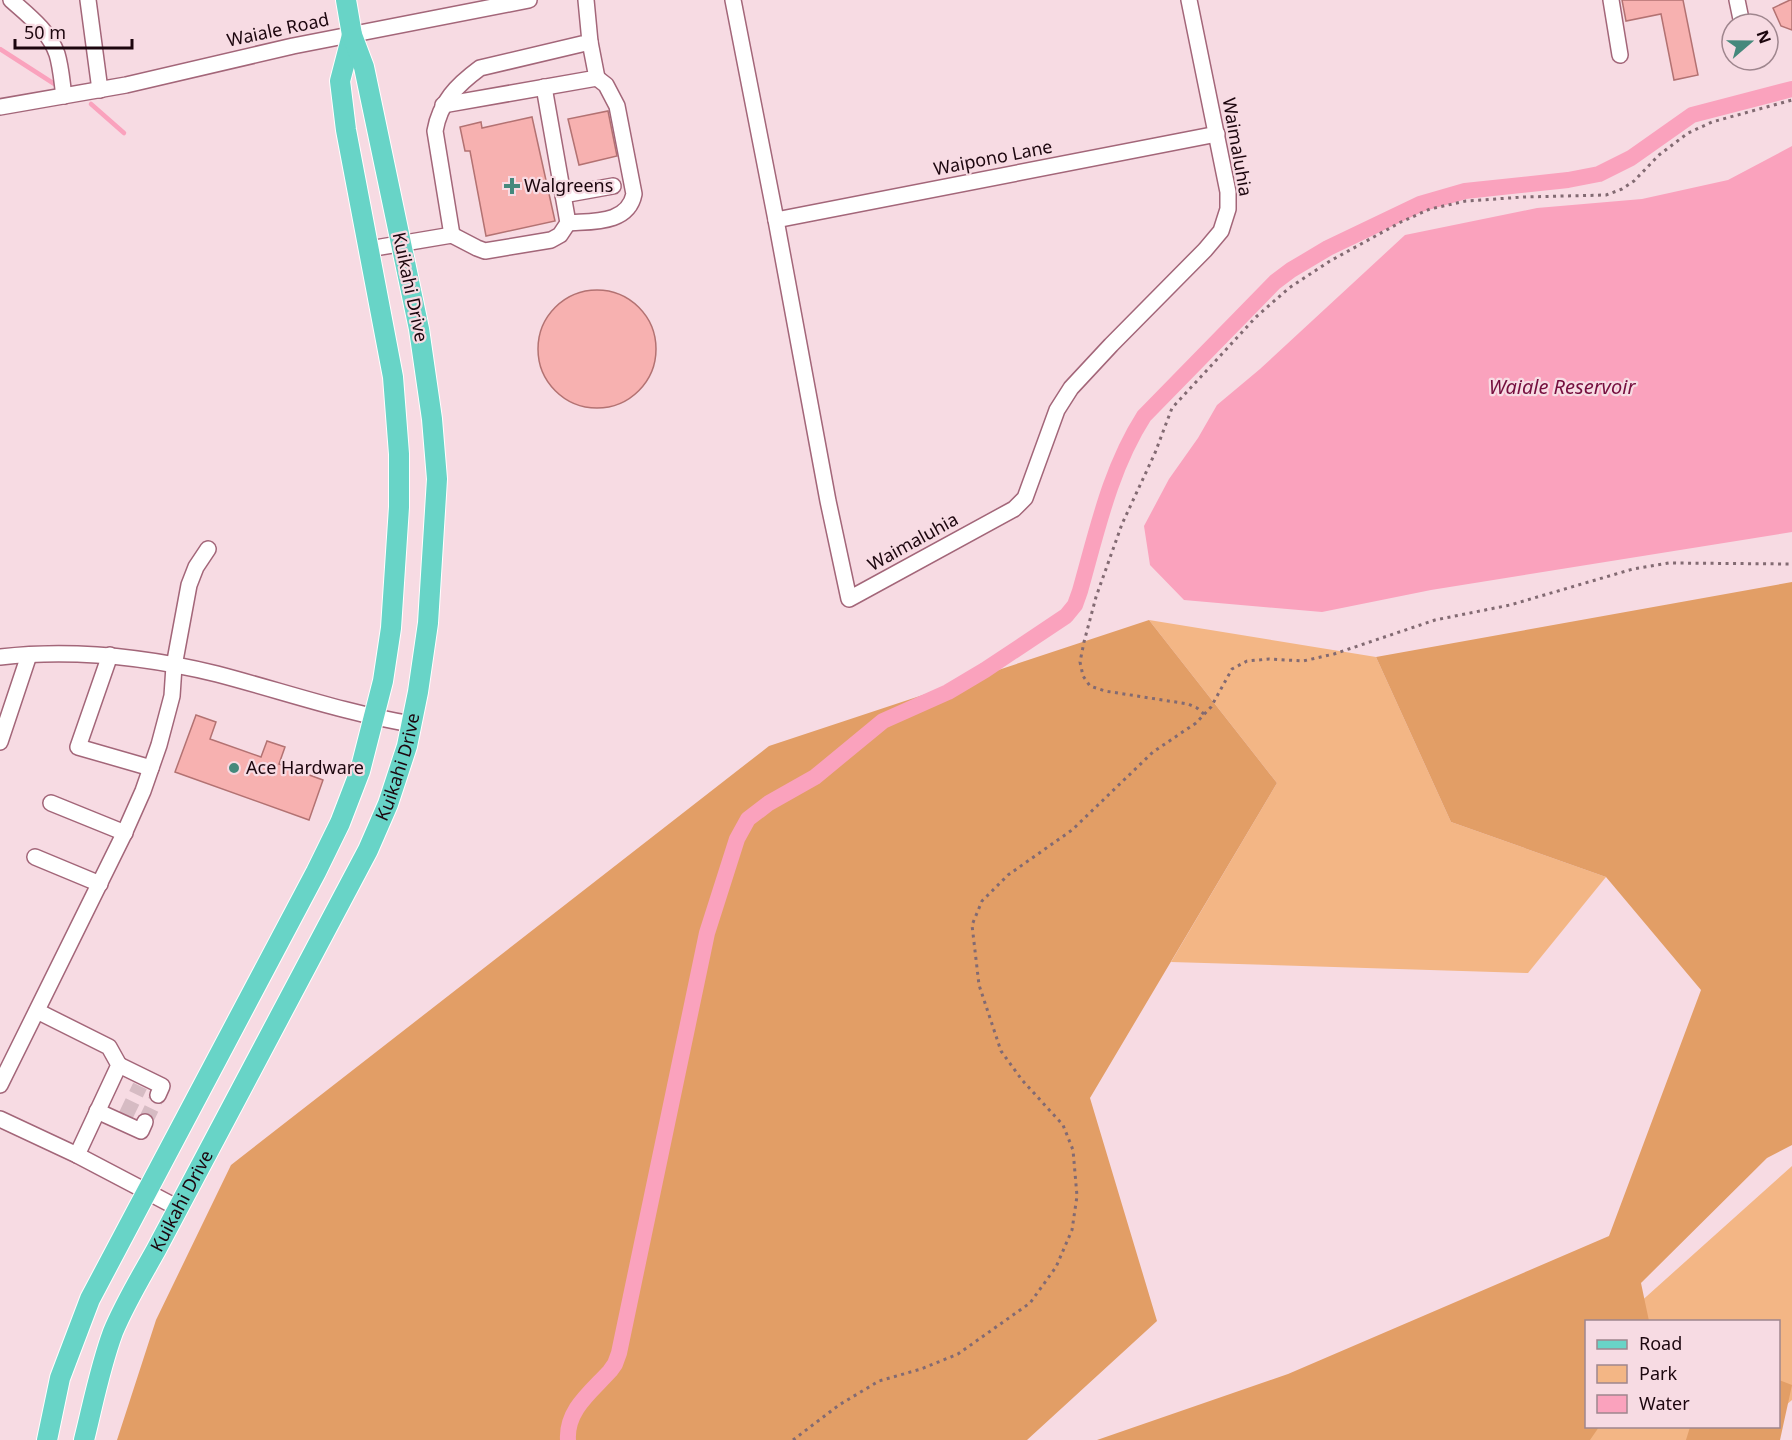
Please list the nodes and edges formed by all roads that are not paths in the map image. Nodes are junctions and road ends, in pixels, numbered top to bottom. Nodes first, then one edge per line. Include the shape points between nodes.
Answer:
1 (11, 0) edge
2 (88, 0) edge
3 (346, 0) edge
4 (529, 0) edge
5 (586, 0) edge
6 (733, 0) edge
7 (1190, 0) edge
8 (1611, 0) edge
9 (352, 34) junction
10 (590, 42) junction
11 (1620, 55) dead end
12 (597, 78) junction
13 (544, 87) junction
14 (100, 90) junction
15 (64, 96) junction
16 (443, 105) junction
17 (0, 107) edge
18 (1217, 134) junction
19 (613, 186) dead end
20 (563, 195) junction
21 (776, 220) junction
22 (568, 223) junction
23 (452, 235) junction
24 (401, 244) junction
25 (369, 249) junction
26 (208, 549) dead end
27 (29, 655) junction
28 (110, 655) junction
29 (0, 657) edge
30 (174, 666) junction
31 (374, 717) junction
32 (411, 724) junction
33 (0, 742) edge
34 (151, 768) junction
35 (51, 803) dead end
36 (125, 833) junction
37 (35, 857) dead end
38 (99, 884) junction
39 (37, 1011) junction
40 (119, 1065) junction
41 (0, 1085) edge
42 (158, 1095) dead end
43 (97, 1111) junction
44 (0, 1119) edge
45 (145, 1122) dead end
46 (77, 1155) junction
47 (146, 1191) junction
48 (178, 1208) junction
49 (47, 1440) edge
50 (84, 1440) edge

1 - 15 street via 40,26 52,43
2 - 14 street
3 - 9 main road, Kuikahi Drive
4 - 9 street, Waiale Road
5 - 10 street
6 - 21 street, Waimaluhia
7 - 18 street, Waimaluhia
8 - 11 street
9 - 14 street, Waiale Road
9 - 24 main road, Kuikahi Drive via 364,67
9 - 25 main road, Kuikahi Drive via 340,81
10 - 12 street
10 - 16 street via 480,68
12 - 13 street
12 - 22 street via 606,85 617,106 634,194 632,205 624,214
13 - 16 street
13 - 20 street
14 - 15 street, Waiale Road
15 - 17 street, Waiale Road
16 - 23 street via 435,130
18 - 21 street, Waipono Lane
18 - 21 street, Waimaluhia via 1228,192 1228,209 1221,231 1071,388 1057,411 1025,498 1014,509 849,599
19 - 20 street
20 - 22 street
22 - 23 street via 551,240 497,250 485,251
23 - 24 street
24 - 25 street
24 - 32 main road, Kuikahi Drive via 419,329 437,479 428,623
25 - 31 main road, Kuikahi Drive via 393,377 399,454 391,628
26 - 30 street via 189,585
27 - 28 street
27 - 29 street
27 - 33 street
28 - 30 street
28 - 34 street via 78,747
30 - 31 street
30 - 34 street via 172,696
31 - 32 street
31 - 47 main road, Kuikahi Drive via 360,771 340,823
32 - 48 main road, Kuikahi Drive via 388,804 368,850
34 - 36 street
35 - 36 street
36 - 38 street
37 - 38 street
38 - 39 street
39 - 40 street via 109,1047
39 - 41 street
40 - 42 street via 142,1082 162,1086
40 - 43 street
43 - 45 street via 125,1119 141,1131
43 - 46 street
44 - 46 street
46 - 47 street
47 - 48 street
47 - 49 main road, Kuikahi Drive via 79,1326 60,1378
48 - 50 main road, Kuikahi Drive via 112,1335

